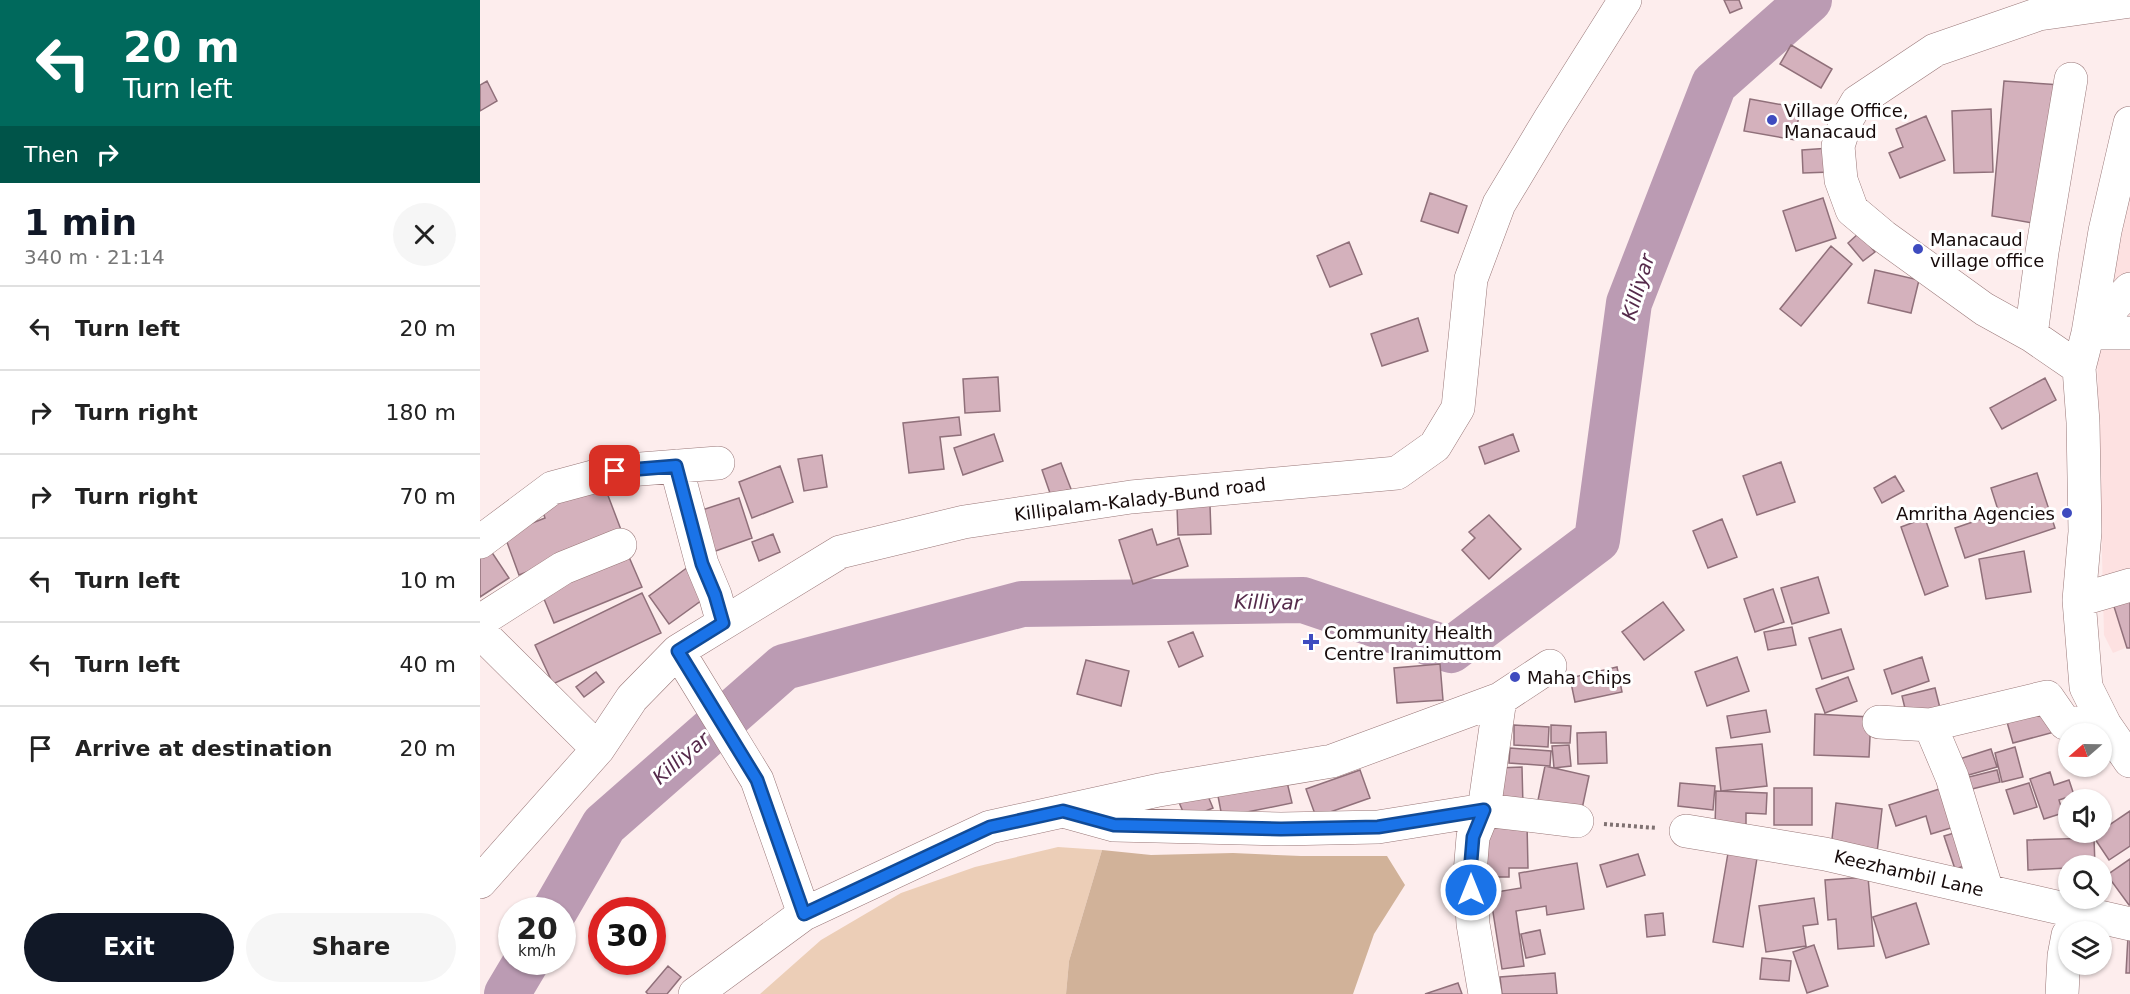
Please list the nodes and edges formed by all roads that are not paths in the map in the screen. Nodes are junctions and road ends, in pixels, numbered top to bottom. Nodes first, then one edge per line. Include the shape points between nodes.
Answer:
1 (1625, 0) edge
2 (2130, 1) edge
3 (2071, 79) dead end
4 (2130, 123) edge
5 (2130, 288) edge
6 (2088, 333) junction
7 (2130, 333) edge
8 (2031, 335) junction
9 (2079, 368) junction
10 (718, 463) dead end
11 (676, 466) junction
12 (480, 542) edge
13 (620, 545) dead end
14 (2130, 585) edge
15 (2079, 600) junction
16 (480, 621) edge
17 (723, 623) junction
18 (480, 632) edge
19 (678, 651) junction
20 (1550, 666) dead end
21 (1500, 699) junction
22 (1879, 722) dead end
23 (2065, 723) edge
24 (2104, 723) edge
25 (1930, 725) junction
26 (2112, 735) edge
27 (598, 749) junction
28 (2130, 761) edge
29 (1484, 810) junction
30 (1063, 811) junction
31 (1577, 821) road end
32 (1686, 831) road end
33 (480, 882) edge
34 (1987, 891) junction
35 (804, 914) junction
36 (2058, 921) edge
37 (2130, 924) edge
38 (2112, 925) edge
39 (2063, 975) edge
40 (695, 994) edge
41 (1485, 994) edge
42 (2062, 994) edge

1 - 17 street, Killipalam-Kalady-Bund road via 1499,204 1471,279 1458,408 1435,446 1397,473 1131,497 964,522 840,552
2 - 8 street via 2039,14 1935,50 1857,102 1838,146 1841,180 1852,210 1984,309
3 - 8 street
4 - 6 street
5 - 6 street
6 - 7 street
6 - 9 street
8 - 9 street
9 - 15 street via 2085,532
10 - 11 street
11 - 12 street via 615,471 552,488
11 - 17 street via 702,564
13 - 16 street via 563,568
14 - 15 street
15 - 24 street via 2086,687
17 - 19 street, Killipalam-Kalady-Bund road
18 - 27 street
19 - 27 street, Killipalam-Kalady-Bund road via 632,698
19 - 35 street via 757,780
20 - 21 street
21 - 29 street
21 - 30 street via 1332,761 1159,790
22 - 25 street
23 - 25 street via 2047,697
25 - 34 street via 1952,777
26 - 28 street
27 - 33 street, Killipalam-Kalady-Bund road
29 - 30 street via 1378,827 1281,829 1114,825
29 - 31 street
29 - 41 street via 1473,837 1470,873 1473,924
30 - 35 street via 990,827
32 - 34 street, Keezhambil Lane via 1825,854
34 - 36 street, Keezhambil Lane
35 - 40 street
37 - 38 street, Keezhambil Lane
39 - 42 street

